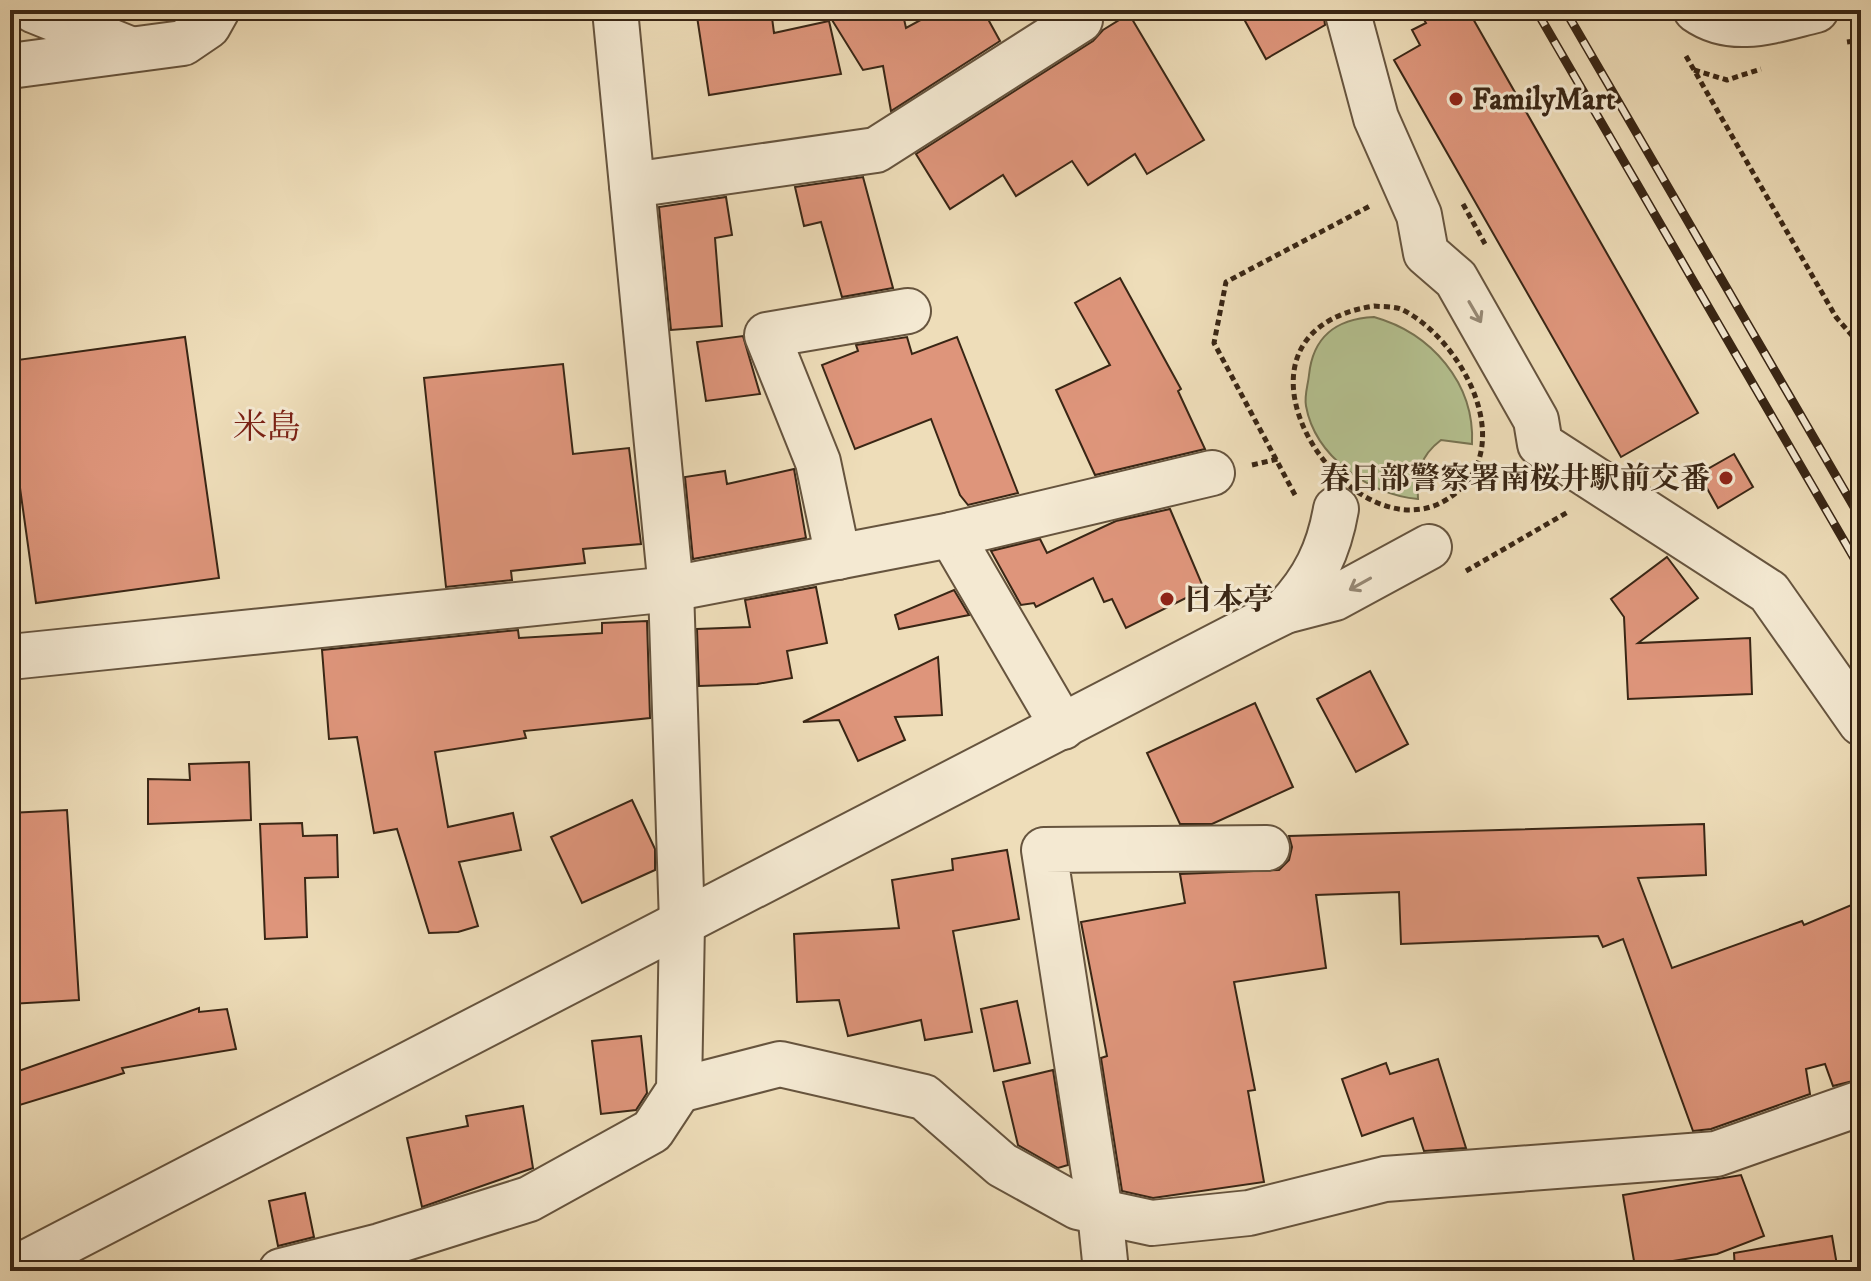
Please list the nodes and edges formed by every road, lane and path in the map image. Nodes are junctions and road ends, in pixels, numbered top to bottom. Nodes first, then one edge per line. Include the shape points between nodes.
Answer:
1 (33, 10) edge
2 (217, 10) edge
3 (615, 10) edge
4 (1347, 10) edge
5 (1696, 10) edge
6 (1812, 10) edge
7 (1083, 13) edge
8 (130, 49) junction
9 (1683, 51) dead end
10 (10, 66) edge
11 (632, 185) junction
12 (1457, 194) dead end
13 (1492, 256) dead end
14 (908, 311) dead end
15 (1861, 328) edge
16 (1852, 335) junction
17 (1861, 346) edge
18 (1468, 379) joint
19 (1212, 473) dead end
20 (1336, 509) dead end
21 (951, 535) junction
22 (1429, 547) dead end
23 (838, 557) junction
24 (671, 589) junction
25 (1285, 611) junction
26 (10, 657) edge
27 (1861, 723) edge
28 (1063, 727) junction
29 (1267, 848) dead end
30 (682, 923) junction
31 (679, 1090) junction
32 (1861, 1103) edge
33 (1100, 1212) junction
34 (10, 1271) edge
35 (281, 1271) edge
36 (1106, 1271) edge

1 - 8 street
2 - 8 street via 208,26 183,43
3 - 11 street
4 -> 27 street via 1376,118 1379,153 1419,215 1426,253 1456,279 1536,420 1540,444 1769,592
5 - 6 street via 1714,23 1744,26
7 - 11 street via 876,150
8 - 10 street
9 - 16 path via 1836,317
11 - 24 street
12 - 13 path
14 - 23 street via 767,335 818,462
15 - 16 path
16 - 17 path
18 - 18 path via 1479,404 1479,459 1468,484 1449,500 1423,509 1394,510 1351,488 1305,433 1293,403 1301,346 1316,327 1344,311 1374,306 1402,309 1433,332
19 - 21 street
20 - 25 street via 1321,563 1306,590
21 - 23 street
21 - 28 street
22 -> 25 street via 1335,598
23 - 24 street
24 - 26 street
24 - 30 street
25 - 28 street
28 - 30 street
29 - 33 street via 1044,850
30 - 31 street
30 - 34 street
31 - 33 street via 780,1064 924,1097 1002,1165 1078,1207
31 - 35 street via 652,1131 529,1199
32 - 33 street via 1716,1154 1385,1179 1249,1213 1152,1223
33 - 36 street

